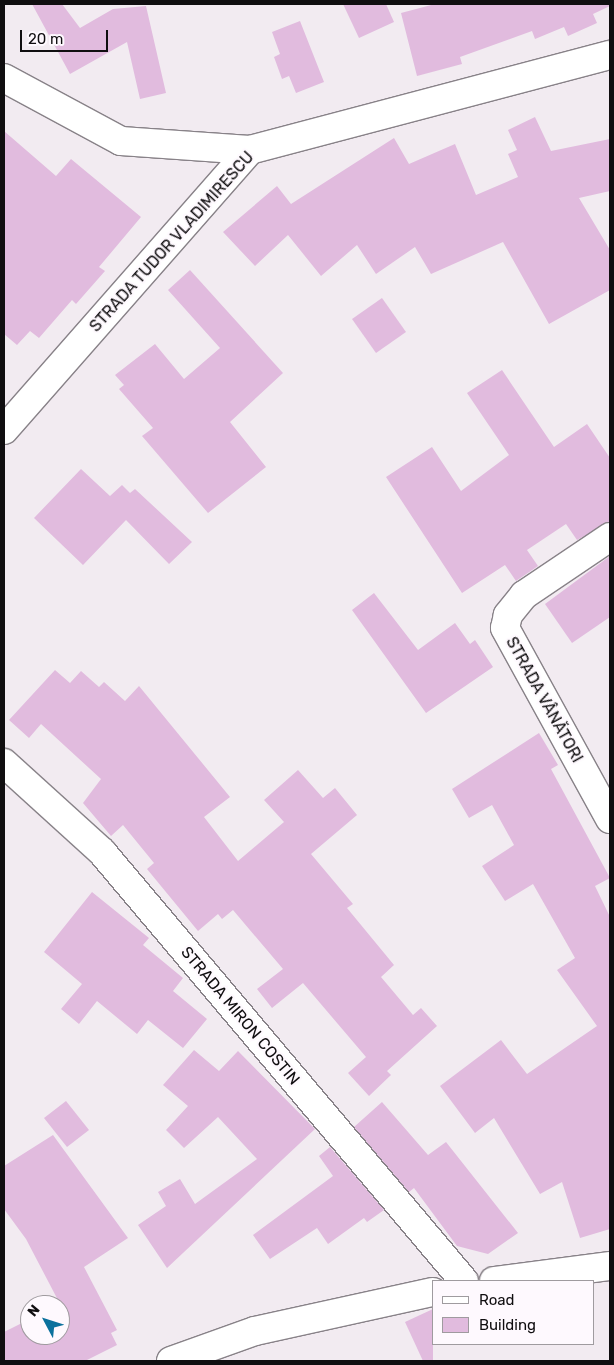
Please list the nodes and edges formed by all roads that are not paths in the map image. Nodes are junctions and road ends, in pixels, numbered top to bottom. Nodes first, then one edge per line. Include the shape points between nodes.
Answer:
1 (610, 55) edge
2 (4, 78) edge
3 (250, 150) junction
4 (4, 430) edge
5 (610, 537) edge
6 (4, 763) edge
7 (610, 819) edge
8 (610, 1266) edge
9 (463, 1280) edge
10 (502, 1280) edge
11 (432, 1292) edge
12 (171, 1361) edge

1 - 3 street, STRADA TUDOR VLADIMIRESCU
2 - 3 street via 121,142
3 - 4 street, STRADA TUDOR VLADIMIRESCU
5 - 7 street, STRADA VÂNĂTORI via 524,596 504,628
6 - 9 street, STRADA MIRON COSTIN via 102,852
8 - 10 street
11 - 12 street via 255,1331

